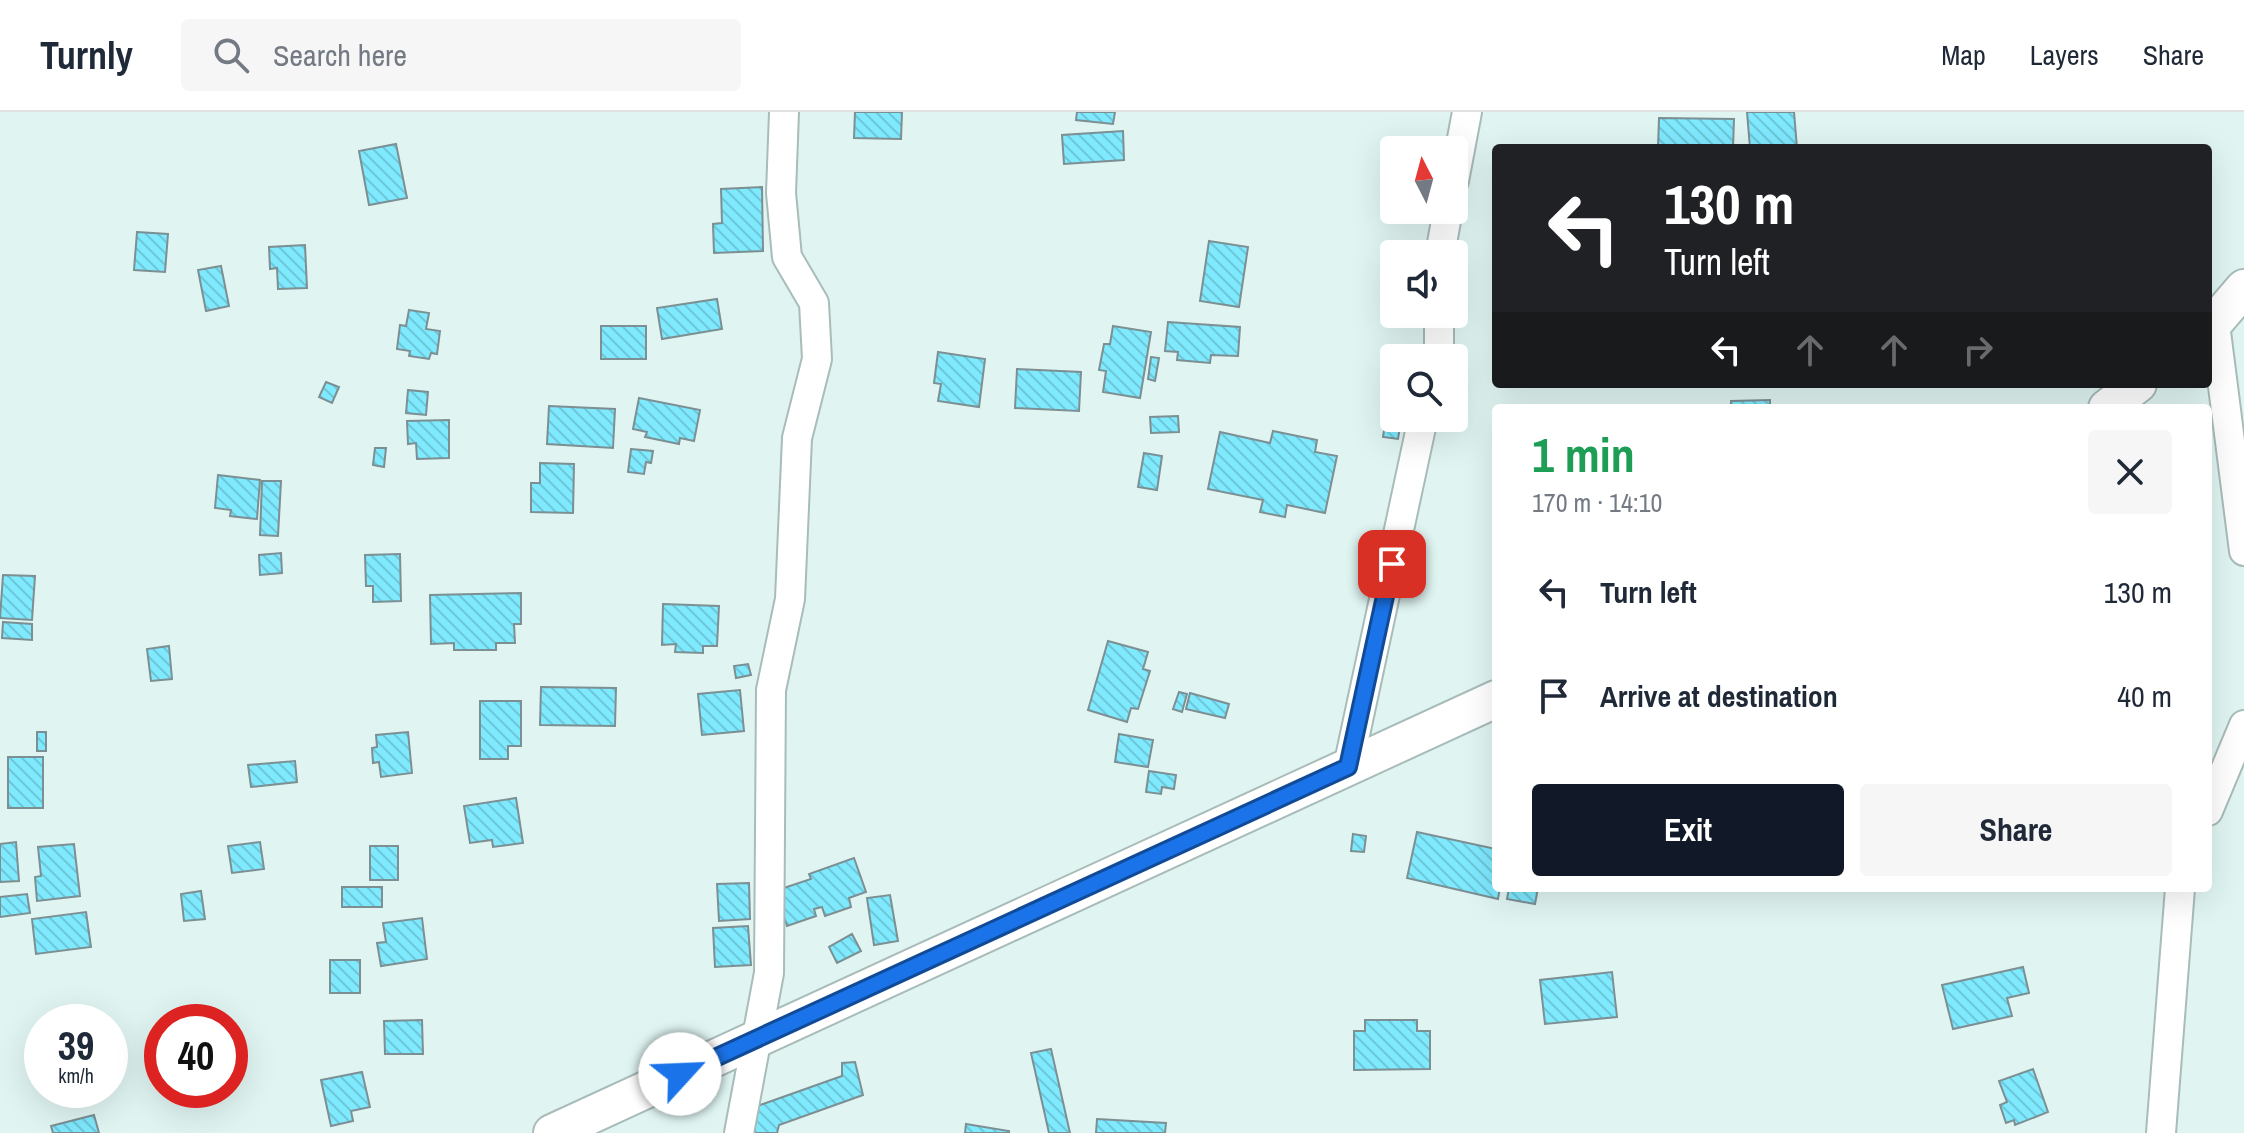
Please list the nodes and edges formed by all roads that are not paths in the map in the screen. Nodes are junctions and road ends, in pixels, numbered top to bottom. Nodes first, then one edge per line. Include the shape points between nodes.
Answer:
1 (784, 112) edge
2 (1467, 112) edge
3 (1462, 136) edge
4 (2244, 288) edge
5 (2212, 327) edge
6 (2133, 388) edge
7 (2112, 404) edge
8 (1420, 432) edge
9 (2244, 551) edge
10 (1492, 701) edge
11 (2244, 725) edge
12 (1348, 767) junction
13 (2212, 801) edge
14 (2180, 892) edge
15 (756, 1039) junction
16 (552, 1133) edge
17 (739, 1133) edge
18 (2161, 1133) edge

1 - 15 street via 781,193 787,257 814,303 817,359 797,438 790,599 771,690 769,973
2 - 3 street
4 - 5 street
5 - 9 street
6 - 7 street
8 - 12 street
10 - 12 street
11 - 13 street
12 - 15 street
14 - 18 street
15 - 16 street
15 - 17 street

